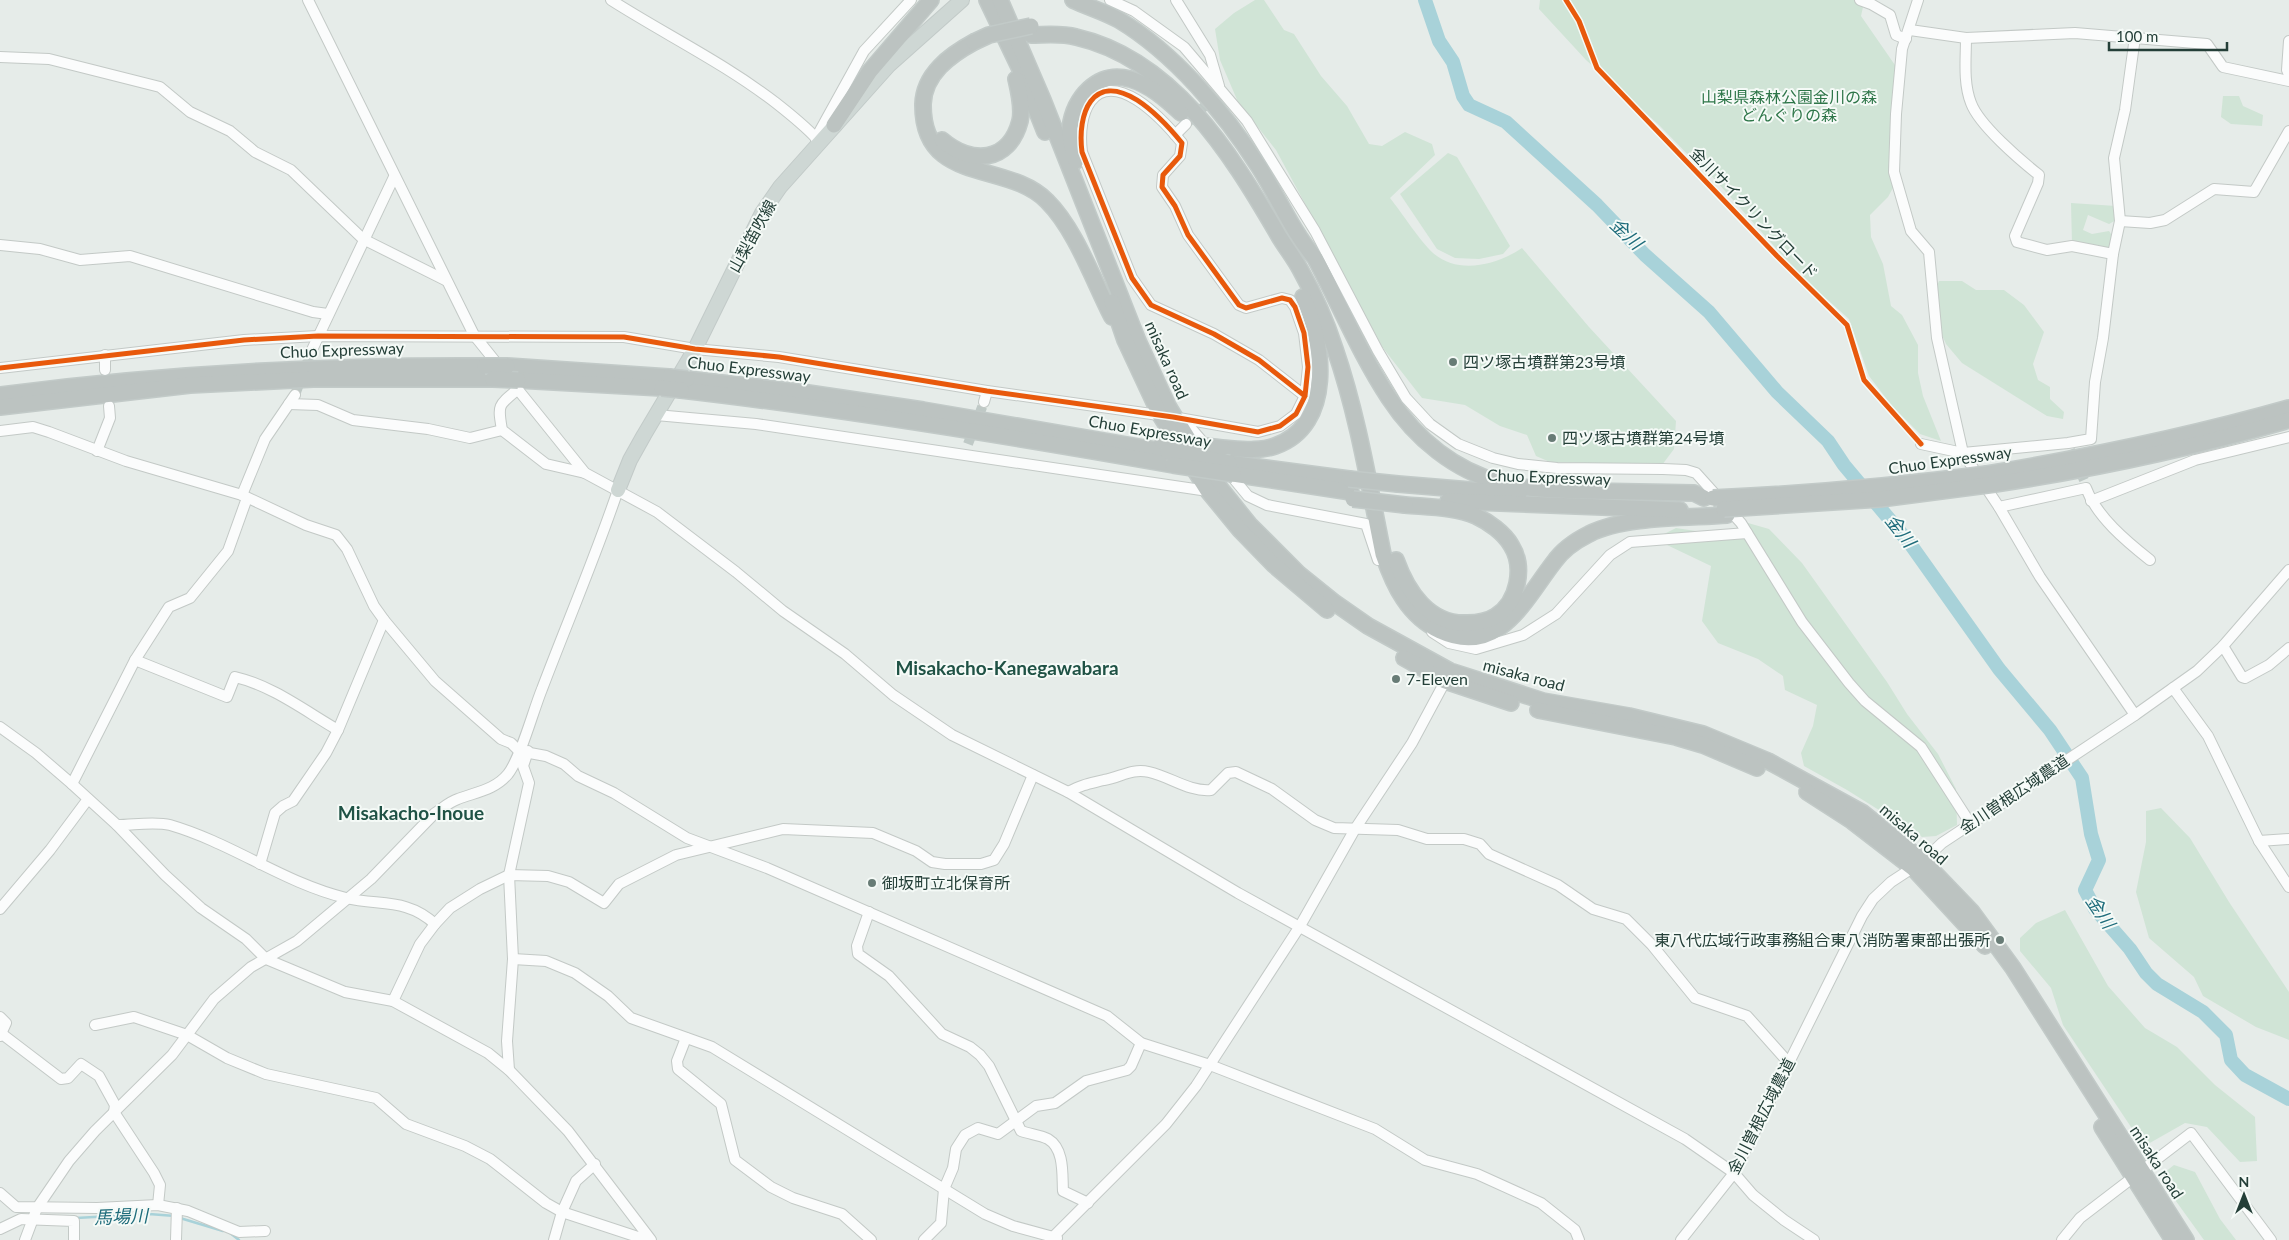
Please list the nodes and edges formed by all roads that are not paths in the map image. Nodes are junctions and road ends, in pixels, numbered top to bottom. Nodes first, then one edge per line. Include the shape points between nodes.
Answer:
1 (308, 0) edge
2 (611, 0) edge
3 (911, 0) edge
4 (931, 0) edge
5 (962, 0) edge
6 (1074, 0) edge
7 (1110, 0) edge
8 (1176, 0) edge
9 (1860, 0) edge
10 (1918, 0) edge
11 (992, 2) edge
12 (1031, 30) junction
13 (1908, 35) junction
14 (2135, 37) junction
15 (1966, 38) junction
16 (2289, 41) edge
17 (976, 45) junction
18 (0, 57) edge
19 (2289, 75) edge
20 (2289, 81) edge
21 (1218, 93) junction
22 (1186, 124) tunnel mouth
23 (834, 125) junction
24 (2289, 130) edge
25 (1175, 135) junction
26 (817, 141) junction
27 (1228, 155) junction
28 (1079, 156) junction
29 (1259, 166) junction
30 (394, 177) junction
31 (2120, 221) junction
32 (363, 239) junction
33 (0, 245) edge
34 (1304, 245) junction
35 (1287, 250) junction
36 (2113, 254) junction
37 (445, 280) junction
38 (328, 314) junction
39 (318, 336) junction
40 (474, 336) junction
41 (1132, 341) junction
42 (695, 349) junction
43 (311, 352) tunnel mouth
44 (105, 355) junction
45 (0, 368) edge
46 (105, 370) dead end
47 (489, 373) junction
48 (665, 382) junction
49 (684, 384) junction
50 (517, 385) junction
51 (987, 391) junction
52 (0, 395) edge
53 (1305, 396) junction
54 (984, 402) tunnel mouth
55 (109, 406) dead end
56 (0, 407) edge
57 (2289, 408) edge
58 (656, 415) junction
59 (1172, 417) junction
60 (2289, 420) edge
61 (502, 430) junction
62 (0, 431) edge
63 (2289, 437) edge
64 (968, 444) tunnel mouth
65 (1921, 444) dead end
66 (97, 451) junction
67 (1168, 453) junction
68 (1963, 453) junction
69 (964, 455) junction
70 (1231, 468) junction
71 (585, 472) junction
72 (1991, 479) junction
73 (618, 490) junction
74 (1351, 490) junction
75 (1208, 492) junction
76 (1402, 496) junction
77 (244, 497) junction
78 (1709, 498) junction
79 (2091, 501) junction
80 (1999, 507) junction
81 (1726, 512) junction
82 (1747, 533) junction
83 (2150, 560) dead end
84 (2289, 570) edge
85 (384, 620) junction
86 (2223, 646) junction
87 (2289, 648) edge
88 (136, 660) junction
89 (1448, 676) junction
90 (2173, 688) junction
91 (2135, 715) junction
92 (338, 730) junction
93 (2, 732) edge
94 (524, 751) junction
95 (1033, 775) junction
96 (72, 784) junction
97 (1068, 792) junction
98 (88, 799) junction
99 (1970, 823) junction
100 (117, 825) junction
101 (1355, 829) junction
102 (2289, 839) edge
103 (2259, 841) junction
104 (711, 846) junction
105 (260, 864) junction
106 (1918, 865) junction
107 (509, 875) junction
108 (2289, 887) edge
109 (347, 898) junction
110 (0, 909) edge
111 (869, 912) junction
112 (435, 924) junction
113 (1300, 926) junction
114 (266, 959) junction
115 (513, 959) junction
116 (394, 1001) junction
117 (0, 1017) edge
118 (95, 1026) dead end
119 (1, 1035) edge
120 (187, 1035) junction
121 (686, 1038) junction
122 (1141, 1043) junction
123 (1788, 1062) junction
124 (1210, 1065) junction
125 (509, 1070) junction
126 (114, 1112) junction
127 (1016, 1121) junction
128 (595, 1164) junction
129 (1734, 1173) junction
130 (2138, 1173) junction
131 (944, 1189) junction
132 (0, 1194) edge
133 (1088, 1203) junction
134 (158, 1205) junction
135 (562, 1212) junction
136 (177, 1213) junction
137 (35, 1214) junction
138 (0, 1229) edge
139 (265, 1231) dead end
140 (1055, 1239) edge
141 (24, 1240) edge
142 (74, 1240) edge
143 (176, 1240) edge
144 (554, 1240) edge
145 (649, 1240) edge
146 (871, 1240) edge
147 (924, 1240) edge
148 (1579, 1240) edge
149 (1682, 1240) edge
150 (1814, 1240) edge
151 (2062, 1240) edge
152 (2173, 1240) edge
153 (2186, 1240) edge
154 (2271, 1240) edge

1 - 30 street
2 - 26 street via 748,82 806,127
3 - 26 street via 864,51
4 - 23 highway via 870,71
5 - 23 main road, 山梨笛吹線 via 889,65
6 - 29 highway via 1117,20 1152,43 1232,127
7 - 21 street via 1134,11 1184,47
8 - 21 street via 1210,54
9 - 13 street via 1890,15 1896,35
10 - 13 street
11 - 17 highway via 998,35 1020,96 1020,120 1012,142 995,154 975,157 955,151 939,138 931,118 932,101 938,85
11 - 41 highway, misaka road via 1116,311
12 - 17 highway via 1001,41
12 - 27 highway via 1098,43 1161,79 1204,122
12 - 29 highway via 1063,25 1082,29 1113,40 1140,56 1174,80
13 - 15 street
13 - 68 street via 1902,49 1894,172 1911,231 1929,252 1937,338
14 - 15 street via 2075,33
14 - 20 street via 2207,44 2223,67
14 - 31 street via 2125,110 2114,158
15 - 36 street via 1971,103 1994,133 2039,175 2015,236 2017,242 2047,250 2072,246
16 - 19 street
17 - 41 highway via 956,51 930,79 924,96 926,132 937,148 954,163 1006,179 1045,199 1061,216
18 - 32 street via 49,59 160,86 190,112 230,131 255,152 291,170
21 - 82 street via 1247,121 1315,231 1378,352 1406,398 1430,424 1458,444 1518,464 1696,473
22 - 25 street
23 - 26 main road, 山梨笛吹線
24 - 31 street via 2254,192 2214,189 2165,220 2150,223
25 - 28 street via 1137,100 1122,93 1100,94 1086,106 1081,119
25 - 53 street via 1182,143 1180,156 1163,175 1162,187 1188,235 1239,305 1246,308 1282,298 1290,300 1295,307 1304,333 1308,366
26 - 42 main road, 山梨笛吹線 via 762,213
27 - 28 highway via 1145,85 1128,78 1108,78 1091,86 1078,100 1070,129
27 - 35 highway
28 - 41 highway via 1119,278
28 - 53 street via 1132,278 1151,305 1214,334 1259,360
29 - 34 highway
30 - 32 street
30 - 37 street
31 - 36 street
32 - 37 street
32 - 38 street
33 - 38 street via 40,249 80,260 130,256
34 - 76 highway via 1356,389 1377,473 1388,538 1402,578 1428,611 1446,621 1480,623 1496,616 1515,591 1517,558 1511,544 1493,526 1475,515 1438,508
34 - 78 highway via 1315,258 1390,400 1420,437 1458,466 1502,483 1539,488 1694,492
35 - 67 highway, bridge via 1290,271 1308,307 1318,342 1320,374 1316,401 1305,424 1285,442 1261,449 1222,448
35 - 81 highway via 1309,286 1338,356 1358,428 1388,569 1410,609 1433,628 1447,634 1473,637 1498,629 1518,612 1567,547 1606,526
36 - 68 street via 2095,382 2091,439 2069,447
37 - 40 street
38 - 39 street
39 - 40 street
39 - 43 street
39 - 44 street via 244,340
40 - 42 street via 624,337
40 - 50 street
41 - 59 highway, misaka road
42 - 51 street via 779,357
42 - 58 main road, 山梨笛吹線
44 - 45 street
44 - 46 street
47 - 48 highway, Chuo Expressway, bridge via 507,366
47 - 50 highway, Chuo Expressway, bridge
47 - 52 highway, Chuo Expressway via 313,367 92,383
47 - 56 highway, Chuo Expressway via 190,385
48 - 49 highway, Chuo Expressway, bridge
48 - 50 highway, Chuo Expressway
49 - 67 highway, Chuo Expressway via 918,421
49 - 67 highway, Chuo Expressway via 808,393 914,408
50 - 61 street via 501,402
50 - 71 street
51 - 54 street
51 - 59 street
53 - 59 street via 1296,414 1280,426 1258,432
55 - 66 street via 110,418
57 - 72 highway, Chuo Expressway via 2193,434
58 - 69 street via 756,424
58 - 73 main road, 山梨笛吹線 via 630,460
59 - 75 highway, misaka road
59 - 82 street via 1248,496 1267,505 1366,524 1381,569 1396,598 1418,624 1448,643 1476,649 1523,635 1556,614 1610,555 1630,542
59 - 89 highway, misaka road via 1212,478 1249,524 1298,574 1368,626
60 - 72 highway, Chuo Expressway via 2196,446 2069,473
61 - 71 street via 546,464
61 - 77 street via 470,438 428,429 353,420 318,405 292,399 265,439
62 - 66 street via 32,427
63 - 79 street via 2195,460
64 - 69 street
65 - 68 street
66 - 77 street
67 - 70 highway, Chuo Expressway, bridge
68 - 80 street
69 - 75 street
70 - 74 highway, Chuo Expressway
70 - 74 highway, Chuo Expressway via 1291,483
71 - 73 street
72 - 78 highway, Chuo Expressway, bridge
72 - 81 highway, Chuo Expressway, bridge via 1880,499
73 - 94 street
73 - 95 street via 657,512 783,611 845,654 893,695 942,729
74 - 76 highway, Chuo Expressway, bridge
74 - 76 highway, bridge
75 - 89 highway, misaka road via 1240,530 1306,593 1362,635
76 - 78 highway, Chuo Expressway
76 - 81 highway, Chuo Expressway via 1487,504
77 - 85 street via 336,536 347,549
77 - 88 street via 228,551 190,598 169,607
79 - 80 street via 2085,484
79 - 83 street via 2126,541
80 - 91 street via 2040,577
82 - 99 street via 1802,622 1837,668 1865,701 1921,747
84 - 86 street, 金川曽根広域農道
85 - 92 street
85 - 94 street via 435,680 501,738
86 - 87 street via 2245,678 2269,665
86 - 90 street, 金川曽根広域農道
88 - 92 street via 227,696 235,677 248,680 283,696
88 - 96 street
89 - 101 street via 1412,743
89 - 106 highway, misaka road via 1538,710 1632,727 1703,745 1809,792
90 - 91 street, 金川曽根広域農道
90 - 103 street via 2208,736
91 - 99 street, 金川曽根広域農道
92 - 105 street via 293,802 275,813
93 - 96 street via 36,753
94 - 104 street via 564,764 578,776 614,793 687,838
94 - 107 street via 523,766 529,783
94 - 109 street via 498,783 447,804 435,813
95 - 97 street
95 - 104 street via 1004,844 994,860 982,864 932,862 916,851 873,832 844,830 783,829
96 - 98 street
97 - 101 street via 1085,783 1135,770 1151,772 1200,791 1212,790 1228,773 1236,772 1272,789 1315,820 1334,828
97 - 113 street
98 - 100 street
98 - 110 street
99 - 106 street, 金川曽根広域農道
100 - 105 street via 168,825
100 - 114 street via 201,908 246,939
101 - 113 street
101 - 123 street via 1398,830 1426,839 1464,839 1480,844 1489,854 1558,885 1593,909 1626,919 1695,998 1748,1016
102 - 103 street
103 - 108 street
104 - 107 street via 676,855 619,884 604,903 569,882 548,876
104 - 111 street
105 - 109 street via 277,874
106 - 123 street, 金川曽根広域農道 via 1891,882 1873,899
106 - 130 highway, misaka road via 1981,940 2014,986
107 - 112 street via 450,908
107 - 115 street
109 - 112 street via 394,903 424,914
109 - 114 street via 297,941
111 - 122 street via 1107,1016
111 - 127 street via 857,946 858,954 889,976 942,1034 980,1055 989,1066
112 - 116 street via 420,944
113 - 124 street
113 - 129 street via 1685,1139
114 - 116 street via 345,992
114 - 120 street via 224,989
115 - 121 street via 554,963 608,996 631,1018
115 - 125 street via 507,1041
116 - 125 street via 488,1053
117 - 119 street via 6,1023
118 - 120 street via 134,1017
119 - 126 street via 61,1079 68,1078 81,1064 99,1076 115,1105
120 - 126 street via 172,1056
120 - 135 street via 227,1058 266,1074 376,1098 406,1124 490,1159
121 - 131 street via 712,1047
121 - 146 street via 677,1061 678,1069 721,1104 735,1160 778,1191 842,1214
122 - 124 street
122 - 127 street via 1127,1070 1086,1081 1055,1103 1036,1106
123 - 129 street, 金川曽根広域農道
124 - 133 street via 1166,1124
124 - 148 street via 1375,1129 1425,1160 1478,1174 1541,1203 1575,1230
125 - 128 street
126 - 134 street via 154,1173 160,1186
126 - 137 street via 69,1160
127 - 131 street via 998,1134 978,1128 966,1134 956,1149 953,1168
127 - 133 street via 1021,1131 1049,1139 1054,1144 1061,1160 1063,1192
128 - 135 street via 576,1180
128 - 145 street
129 - 149 street, 金川曽根広域農道
129 - 150 street via 1753,1195
130 - 151 street via 2080,1218
130 - 152 highway, misaka road
130 - 153 highway, misaka road
130 - 154 street via 2191,1133
131 - 140 street via 992,1217
131 - 147 street via 941,1223
132 - 137 street via 16,1207
133 - 140 street
134 - 136 street
134 - 137 street
135 - 144 street
135 - 145 street
136 - 139 street via 239,1232
136 - 143 street
137 - 138 street
137 - 141 street
137 - 142 street via 74,1221

